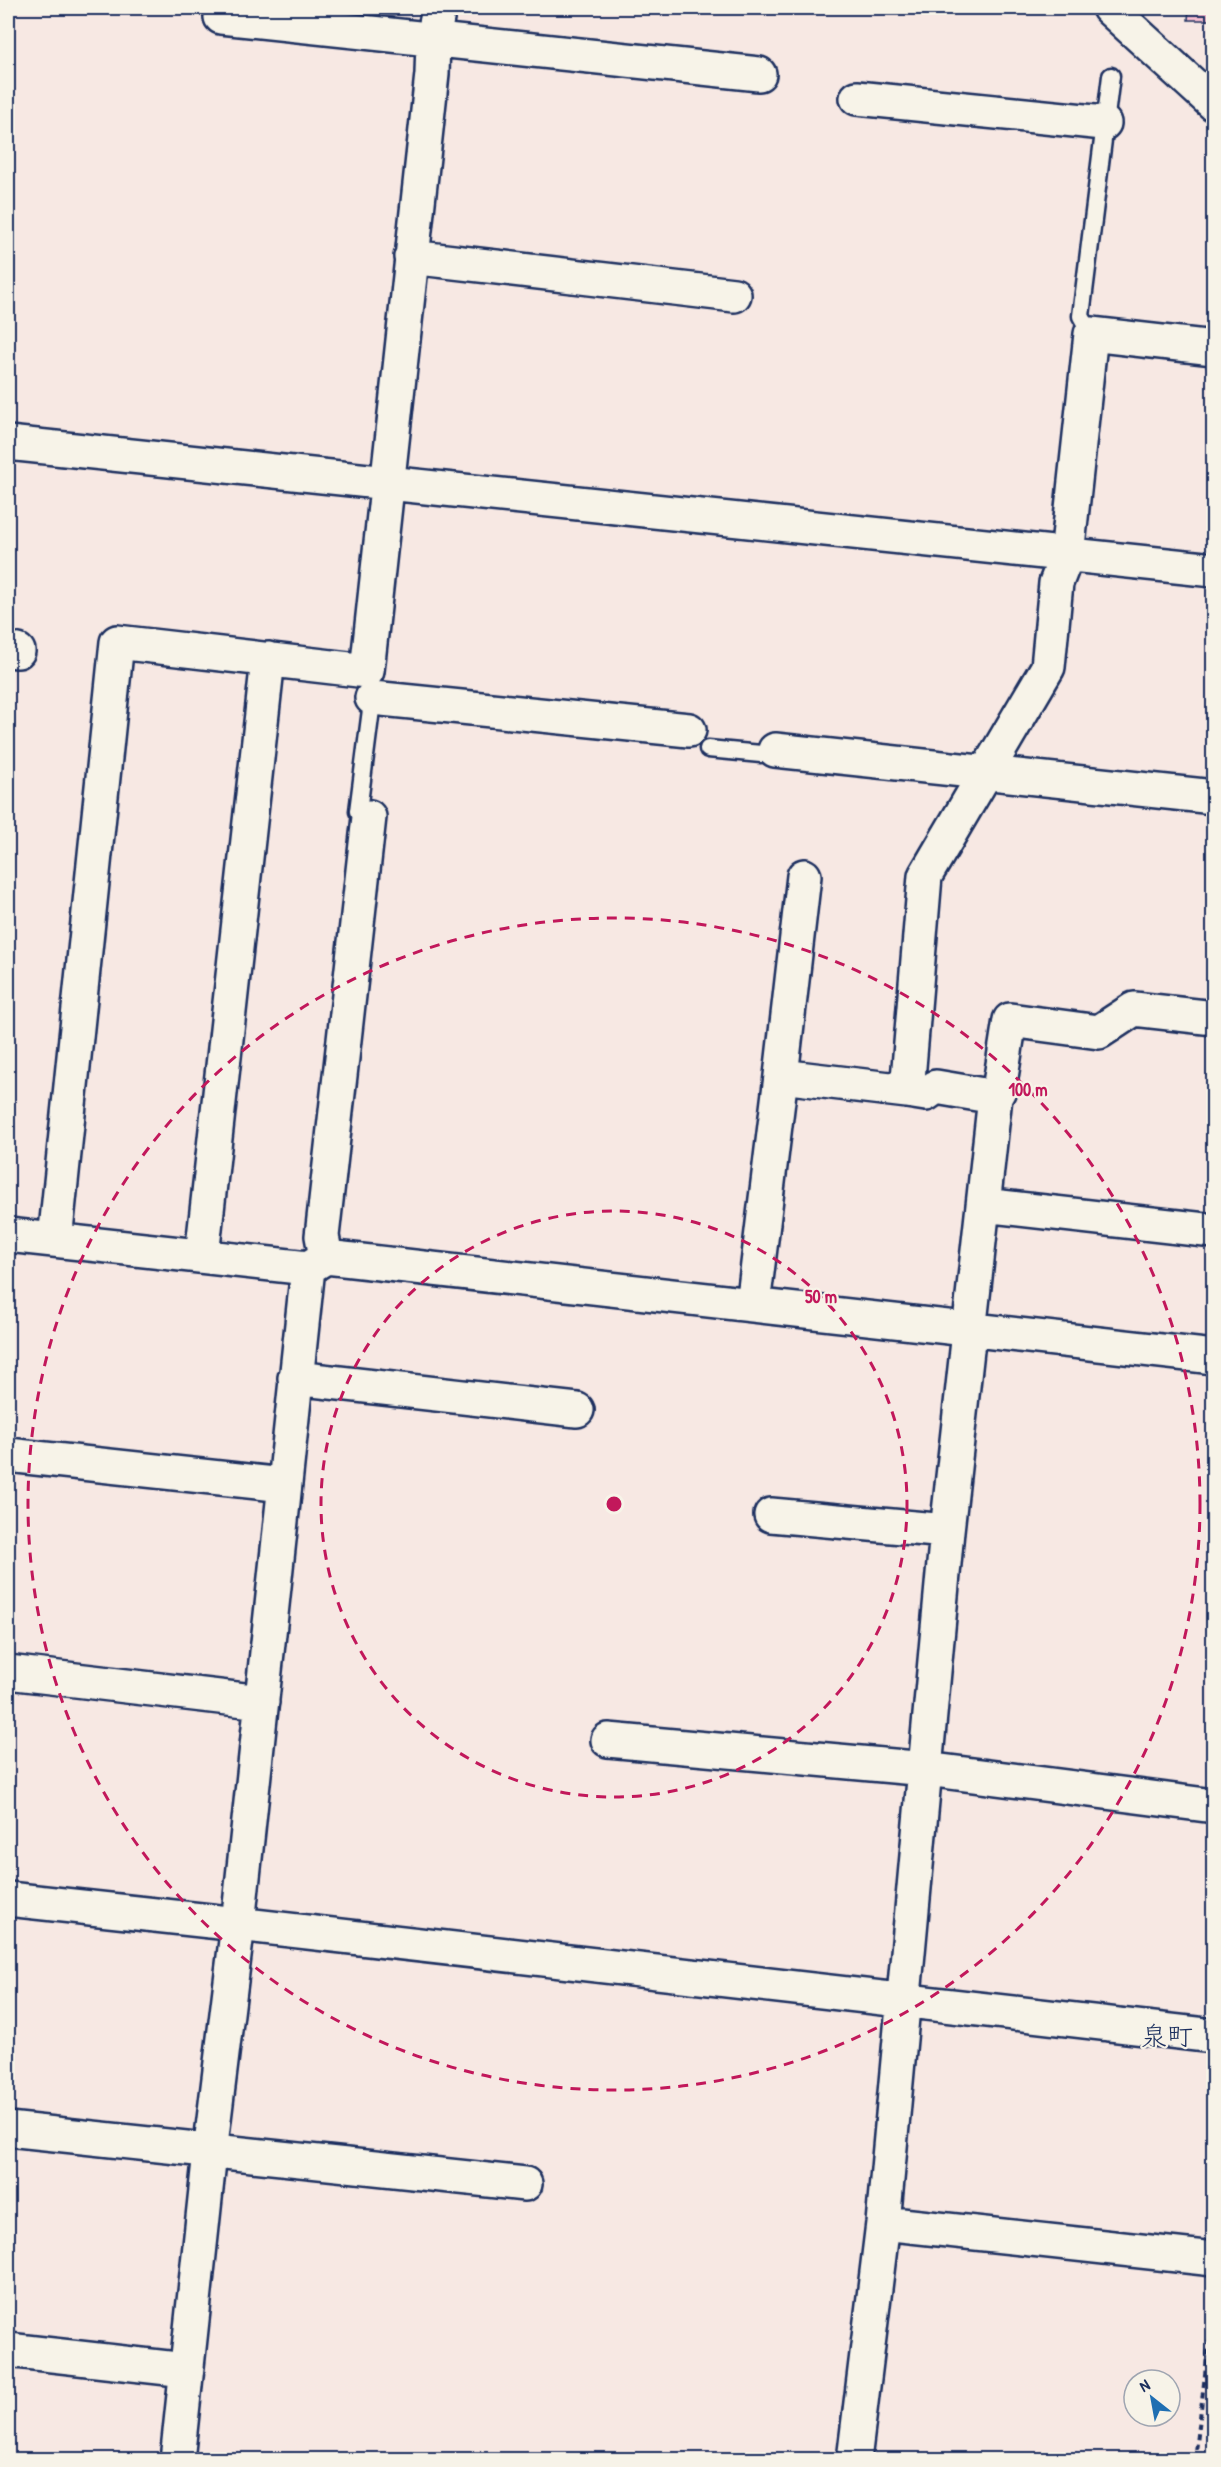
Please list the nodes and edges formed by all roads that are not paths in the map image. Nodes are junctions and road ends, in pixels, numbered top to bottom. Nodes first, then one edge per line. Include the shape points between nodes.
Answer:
1 (440, 8) edge
2 (1109, 8) edge
3 (221, 17) dead end
4 (433, 40) junction
5 (759, 74) dead end
6 (1111, 76) dead end
7 (857, 98) dead end
8 (1214, 104) edge
9 (1104, 123) junction
10 (411, 257) junction
11 (734, 295) dead end
12 (1091, 334) junction
13 (1214, 348) edge
14 (8, 444) edge
15 (388, 484) junction
16 (1067, 555) junction
17 (1214, 570) edge
18 (268, 659) junction
19 (370, 684) junction
20 (699, 740) joint
21 (775, 750) joint
22 (986, 772) junction
23 (1214, 797) edge
24 (369, 817) joint
25 (804, 876) dead end
26 (1214, 1018) edge
27 (781, 1076) junction
28 (907, 1091) junction
29 (995, 1097) junction
30 (983, 1205) junction
31 (1214, 1231) edge
32 (8, 1235) edge
33 (55, 1240) junction
34 (202, 1256) junction
35 (317, 1262) junction
36 (753, 1305) junction
37 (969, 1330) junction
38 (1214, 1357) edge
39 (295, 1378) junction
40 (577, 1410) dead end
41 (8, 1455) edge
42 (284, 1485) junction
43 (771, 1515) dead end
44 (947, 1531) junction
45 (8, 1672) edge
46 (262, 1702) junction
47 (608, 1740) dead end
48 (926, 1769) junction
49 (1214, 1806) edge
50 (8, 1899) edge
51 (238, 1924) junction
52 (905, 2000) junction
53 (1214, 2036) edge
54 (8, 2129) edge
55 (210, 2152) junction
56 (525, 2184) dead end
57 (883, 2223) junction
58 (1214, 2259) edge
59 (8, 2350) edge
60 (186, 2370) junction
61 (177, 2460) edge
62 (854, 2460) edge

1 - 4 street
2 - 8 street
3 - 4 street
4 - 5 street
4 - 10 street
6 - 9 lane
7 - 9 street
9 - 12 lane via 1081,316
10 - 11 street
10 - 15 street
12 - 13 street
12 - 16 street
14 - 15 street
15 - 16 street
15 - 19 street
16 - 17 street
16 - 22 street via 1056,583 1048,667
18 - 19 street
18 - 33 street via 117,642
18 - 34 street
19 - 20 street
19 - 24 lane via 358,811
20 - 21 lane via 761,754
21 - 22 street
22 - 23 street
22 - 28 street via 925,876
24 - 35 street
25 - 27 street
26 - 29 street via 1134,1009 1099,1032 1010,1020
27 - 28 street
27 - 36 street
28 - 29 street via 926,1094 936,1087
29 - 30 street
30 - 31 street
30 - 37 street
32 - 33 street
33 - 34 street
34 - 35 street
35 - 36 street
35 - 39 street
36 - 37 street
37 - 38 street
37 - 44 street
39 - 40 street
39 - 42 street
41 - 42 street
42 - 46 street
43 - 44 street
44 - 48 street
45 - 46 street
46 - 51 street
47 - 48 street
48 - 49 street
48 - 52 street
50 - 51 street
51 - 52 street
51 - 55 street
52 - 53 street
52 - 57 street
54 - 55 street
55 - 56 street
55 - 60 street
57 - 58 street
57 - 62 street
59 - 60 street
60 - 61 street

